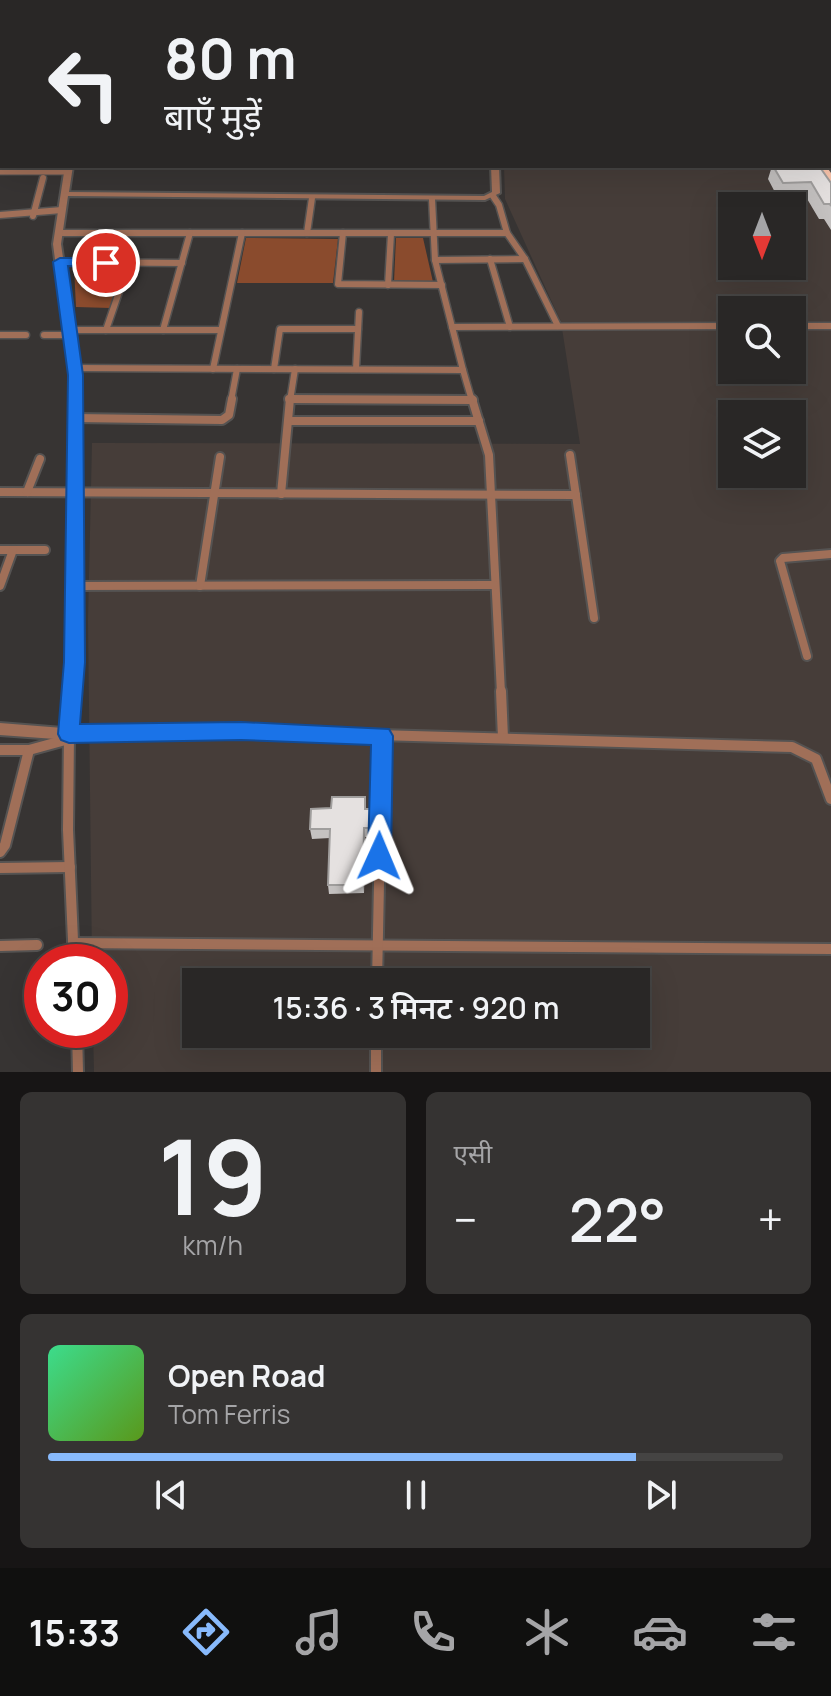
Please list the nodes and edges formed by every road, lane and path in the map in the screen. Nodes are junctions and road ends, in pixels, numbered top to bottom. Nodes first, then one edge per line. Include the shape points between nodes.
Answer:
1 (495, 168) edge
2 (813, 168) edge
3 (68, 169) edge
4 (0, 172) edge
5 (40, 172) edge
6 (64, 194) junction
7 (831, 194) edge
8 (493, 196) junction
9 (312, 198) junction
10 (432, 199) junction
11 (62, 213) junction
12 (33, 215) junction
13 (0, 217) edge
14 (59, 233) junction
15 (190, 233) junction
16 (242, 233) junction
17 (307, 233) junction
18 (343, 233) junction
19 (507, 233) junction
20 (391, 234) junction
21 (434, 234) junction
22 (490, 259) junction
23 (525, 259) junction
24 (435, 260) junction
25 (60, 262) junction
26 (129, 263) junction
27 (182, 263) junction
28 (388, 285) junction
29 (442, 285) junction
30 (359, 312) dead end
31 (558, 326) junction
32 (718, 326) edge
33 (806, 326) edge
34 (831, 326) edge
35 (452, 327) junction
36 (510, 327) junction
37 (358, 329) junction
38 (106, 330) junction
39 (163, 330) junction
40 (221, 330) junction
41 (71, 332) junction
42 (0, 335) edge
43 (26, 335) dead end
44 (44, 335) dead end
45 (75, 368) junction
46 (213, 369) junction
47 (237, 369) junction
48 (274, 369) junction
49 (295, 369) junction
50 (356, 369) junction
51 (463, 370) junction
52 (289, 399) junction
53 (473, 400) junction
54 (75, 418) junction
55 (290, 421) junction
56 (479, 421) junction
57 (570, 455) dead end
58 (220, 457) dead end
59 (40, 459) dead end
60 (0, 492) edge
61 (27, 492) junction
62 (75, 493) junction
63 (215, 494) junction
64 (281, 494) junction
65 (490, 495) junction
66 (576, 495) junction
67 (0, 550) edge
68 (13, 550) junction
69 (45, 550) dead end
70 (831, 554) edge
71 (494, 585) junction
72 (0, 586) edge
73 (75, 586) junction
74 (200, 586) junction
75 (594, 618) dead end
76 (807, 656) dead end
77 (0, 729) edge
78 (69, 736) junction
79 (382, 736) junction
80 (503, 738) junction
81 (0, 750) edge
82 (29, 750) junction
83 (831, 799) edge
84 (0, 852) edge
85 (70, 867) junction
86 (0, 868) edge
87 (73, 943) joint
88 (24, 945) edge
89 (377, 945) junction
90 (0, 946) edge
91 (831, 949) edge
92 (377, 968) edge
93 (77, 1048) edge
94 (376, 1048) edge
95 (78, 1072) edge
96 (376, 1072) edge

1 - 8 street
2 - 7 main road
3 - 5 street
3 - 6 street
4 - 5 street
5 - 12 street
6 - 9 street
6 - 11 street
8 - 10 street
8 - 19 street
9 - 10 street
9 - 17 street
10 - 21 street
11 - 12 street
11 - 14 street
12 - 13 street
14 - 15 street
14 - 25 street
15 - 16 street
15 - 27 street
16 - 17 street
16 - 40 street
17 - 18 street
18 - 20 street
18 - 28 street via 338,284
19 - 21 street
19 - 23 street
20 - 21 street
20 - 28 street
21 - 24 street
22 - 23 street
22 - 24 street
22 - 36 street
23 - 31 street
24 - 29 street
25 - 26 street
25 - 41 street
26 - 27 street
26 - 38 street
27 - 39 street
28 - 29 street
29 - 35 street
30 - 37 street
31 - 32 street
31 - 36 street
33 - 34 street
35 - 36 street
35 - 51 street
37 - 48 street via 280,329
37 - 50 street
38 - 39 street
38 - 41 street
39 - 40 street
40 - 46 street
41 - 44 street
41 - 45 street
42 - 43 street
45 - 46 street
45 - 54 street
46 - 47 street
47 - 48 street
47 - 54 street via 229,415 222,420
48 - 49 street
49 - 50 street
49 - 52 street
50 - 51 street
51 - 53 street
52 - 53 street
52 - 55 street
53 - 56 street
54 - 62 street
55 - 56 street
55 - 64 street
56 - 65 street via 489,455
57 - 66 street
58 - 63 street
59 - 61 street
60 - 61 street
61 - 62 street
62 - 63 street
62 - 73 street
63 - 64 street
63 - 74 street
64 - 65 street
65 - 66 street
65 - 71 street
66 - 75 street
67 - 68 street
68 - 69 street
68 - 72 street
70 - 76 street via 780,561
71 - 74 street
71 - 80 street
73 - 74 street
73 - 78 street
77 - 78 street
78 - 79 street via 241,731
78 - 82 street
78 - 85 street
79 - 80 street
79 - 89 street
80 - 83 street via 800,748 819,760
81 - 82 street
82 - 84 street
85 - 86 street
85 - 87 street
87 - 89 street
88 - 90 street
89 - 91 street
89 - 92 street
93 - 95 street
94 - 96 street

